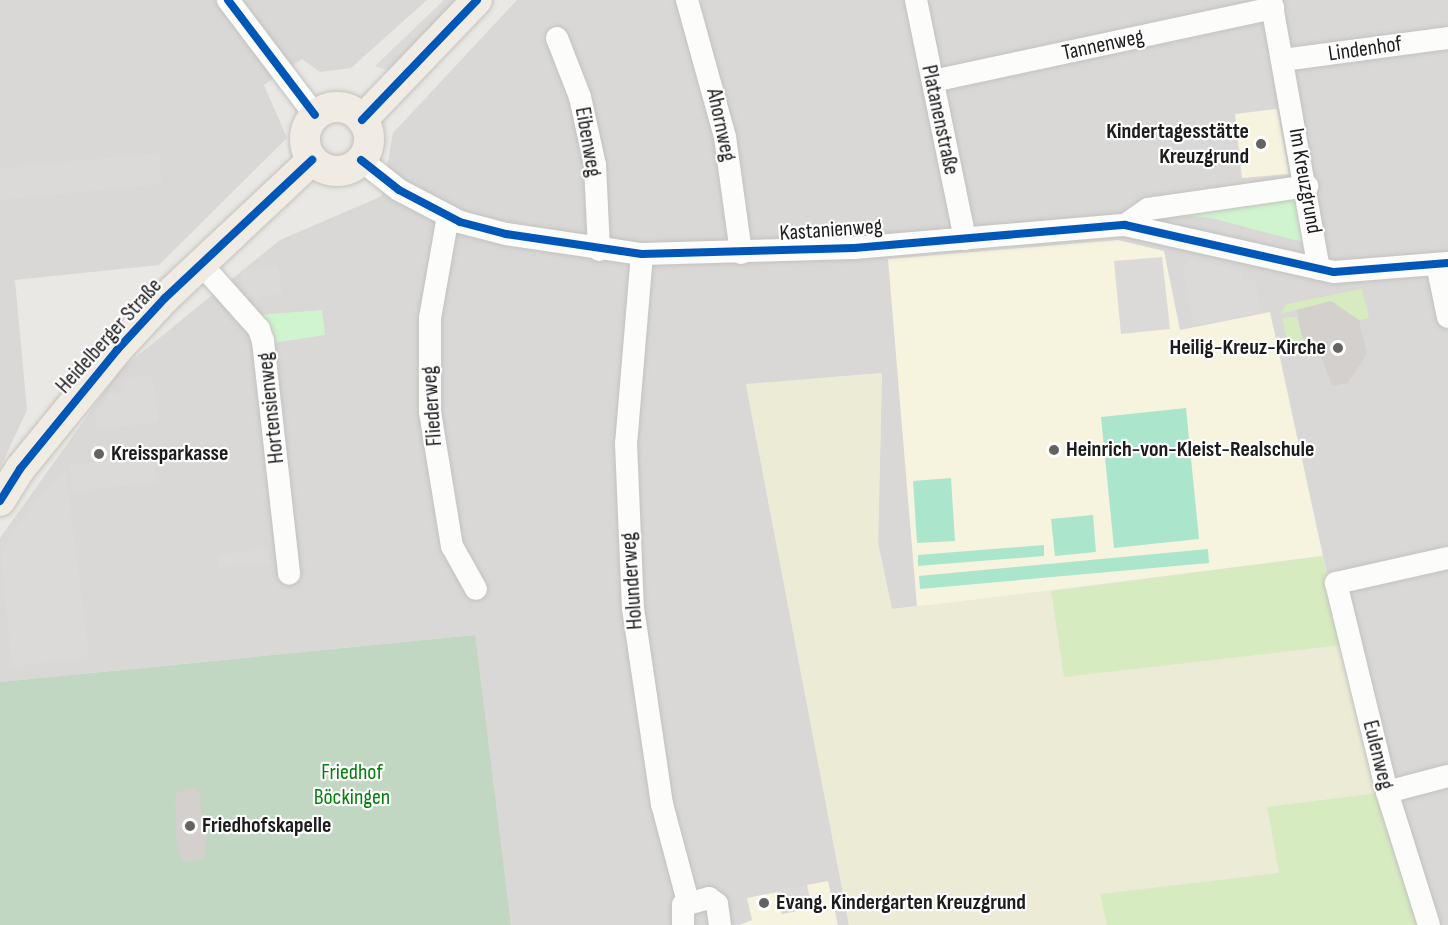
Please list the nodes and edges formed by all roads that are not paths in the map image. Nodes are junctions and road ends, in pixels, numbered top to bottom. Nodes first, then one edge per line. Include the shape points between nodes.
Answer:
1 (228, 0) edge
2 (477, 0) edge
3 (687, 0) edge
4 (916, 0) edge
5 (1272, 4) edge
6 (557, 38) dead end
7 (1448, 38) edge
8 (1283, 60) junction
9 (933, 81) junction
10 (315, 115) junction
11 (362, 120) junction
12 (312, 160) junction
13 (361, 160) junction
14 (1307, 186) junction
15 (448, 216) junction
16 (1125, 225) junction
17 (965, 239) junction
18 (599, 250) junction
19 (741, 253) junction
20 (642, 254) junction
21 (1442, 264) edge
22 (202, 265) junction
23 (1319, 269) junction
24 (1448, 317) edge
25 (0, 501) edge
26 (1448, 558) edge
27 (289, 574) dead end
28 (476, 590) dead end
29 (1448, 776) edge
30 (1387, 792) junction
31 (688, 902) junction
32 (683, 925) edge
33 (720, 925) edge
34 (1429, 925) edge

1 - 10 street
2 - 11 main road
3 - 19 street, Ahornweg via 725,137
4 - 9 street, Platanenstraße
5 - 8 street, Im Kreuzgrund
5 - 9 street, Tannenweg
6 - 18 street, Eibenweg via 580,96 595,165
7 - 8 street, Lindenhof
8 - 14 street, Im Kreuzgrund
9 - 17 street, Platanenstraße
10 - 11 main road via 331,107 348,109
10 - 12 main road via 307,129 305,145
11 - 13 main road via 369,133
12 - 13 main road via 337,171
12 - 22 main road, Heidelberger Straße
13 - 15 street, Kastanienweg via 399,190
14 - 16 street, Kastanienweg via 1148,209
14 - 23 street, Im Kreuzgrund
15 - 18 street, Kastanienweg via 506,234
15 - 28 street, Fliederweg via 430,318 430,412 452,546
16 - 17 street, Kastanienweg
16 - 23 street, Kastanienweg
17 - 19 street, Kastanienweg
18 - 20 street, Kastanienweg
19 - 20 street, Kastanienweg
20 - 31 street, Holunderweg via 626,443 633,608 662,804
21 - 23 street via 1379,272
21 - 24 street
22 - 25 main road, Heidelberger Straße via 165,298 65,411
22 - 27 street, Hortensienweg via 259,329 263,341
26 - 30 street, Eulenweg via 1336,583
29 - 30 street
30 - 34 street, Eulenweg
31 - 32 street, Holunderweg via 681,911
31 - 33 street via 714,899

